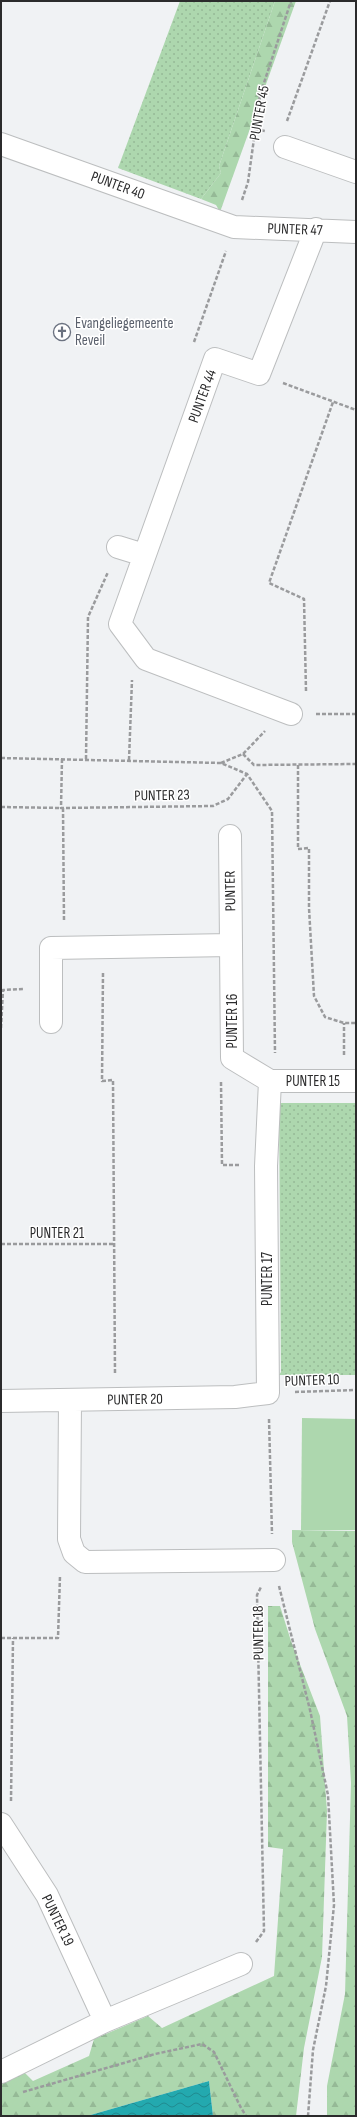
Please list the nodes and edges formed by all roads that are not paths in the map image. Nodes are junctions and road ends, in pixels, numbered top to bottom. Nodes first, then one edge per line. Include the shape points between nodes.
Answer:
1 (285, 138) road end
2 (1, 144) edge
3 (356, 172) edge
4 (234, 227) joint
5 (316, 229) junction
6 (356, 232) edge
7 (118, 547) dead end
8 (144, 555) junction
9 (298, 706) road end
10 (230, 836) dead end
11 (231, 945) junction
12 (51, 1022) dead end
13 (270, 1081) junction
14 (350, 1081) edge
15 (268, 1393) joint
16 (70, 1400) junction
17 (1, 1401) edge
18 (274, 1560) road end
19 (6, 1831) edge
20 (241, 1964) road end
21 (105, 2021) junction
22 (1, 2072) edge

1 - 3 street, PUNTER 45
2 - 4 street, PUNTER 40
4 - 5 street, PUNTER 47
5 - 6 street, PUNTER 47
5 - 8 street, PUNTER 44 via 259,374 215,359
7 - 8 street
8 - 9 street, PUNTER 44 via 120,624 146,659
10 - 11 street, PUNTER
11 - 12 street via 51,948
11 - 13 street, PUNTER 16 via 232,1058
13 - 14 street, PUNTER 15
13 - 15 street, PUNTER 17 via 266,1166
15 - 16 street, PUNTER 20 via 235,1397
16 - 17 street, PUNTER 20
16 - 18 street via 69,1540 74,1554 85,1562
19 - 21 street, PUNTER 19 via 47,1895
20 - 21 street
21 - 22 street

